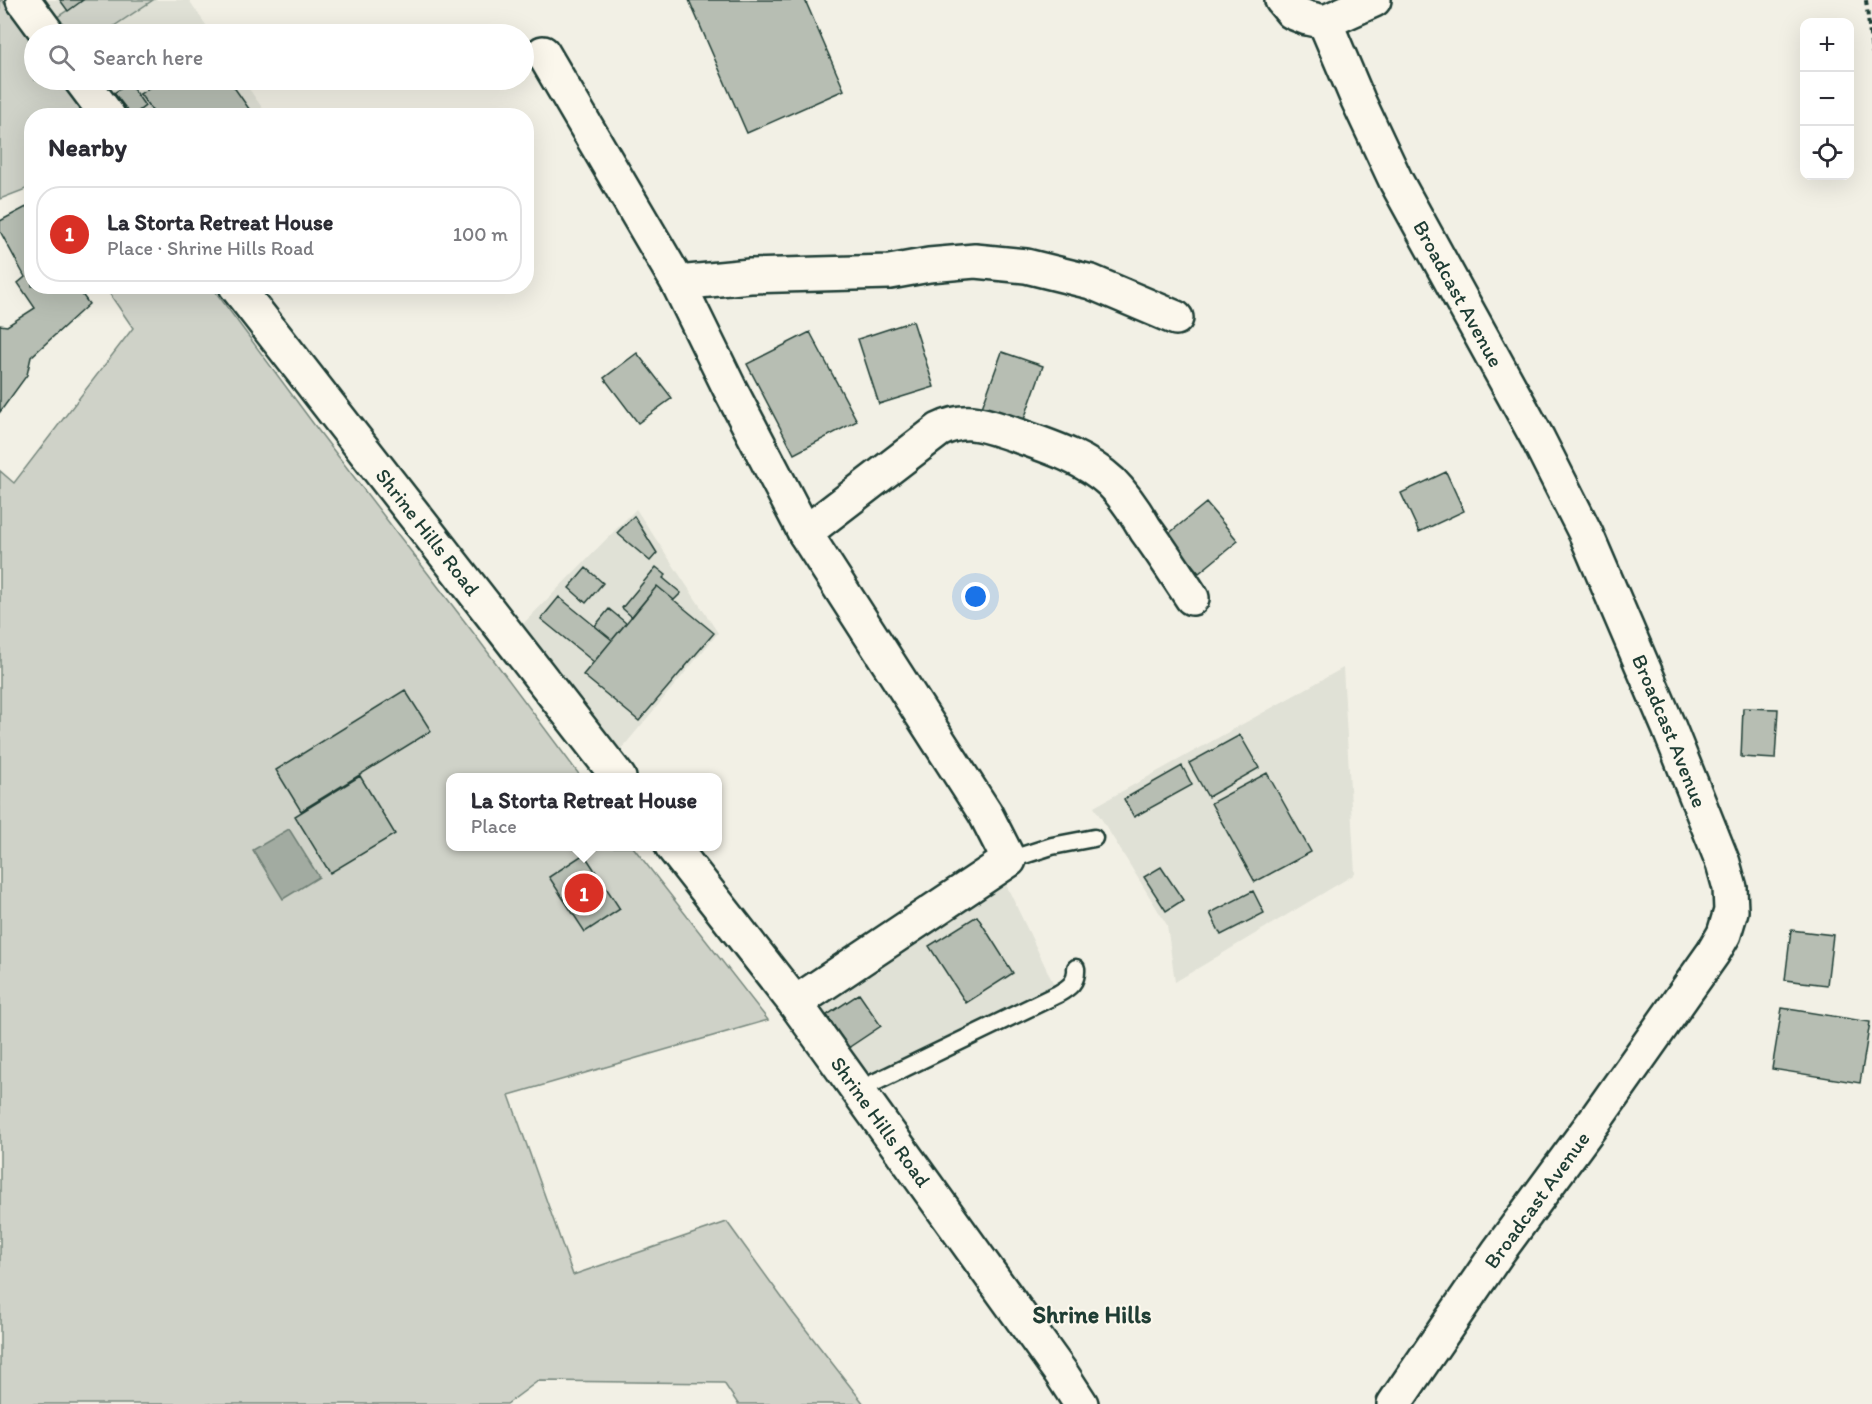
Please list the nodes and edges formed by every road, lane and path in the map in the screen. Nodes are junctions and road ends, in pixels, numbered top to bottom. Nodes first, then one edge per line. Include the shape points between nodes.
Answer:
1 (23, 0) edge
2 (1282, 0) edge
3 (1374, 0) edge
4 (1866, 0) edge
5 (1325, 22) junction
6 (41, 24) edge
7 (543, 53) dead end
8 (1872, 53) edge
9 (88, 90) edge
10 (102, 108) edge
11 (678, 283) junction
12 (242, 294) edge
13 (1176, 318) dead end
14 (805, 533) junction
15 (1192, 598) dead end
16 (616, 773) edge
17 (1094, 838) dead end
18 (676, 851) edge
19 (1009, 860) junction
20 (1076, 968) dead end
21 (795, 1003) junction
22 (858, 1090) junction
23 (1081, 1404) edge
24 (1394, 1404) edge

1 - 6 street
2 - 5 street via 1292,12
3 - 5 street
4 - 8 path
5 - 24 street, Broadcast Avenue via 1396,181 1586,534 1669,728 1730,888 1731,911 1713,953
7 - 11 street
9 - 10 street
11 - 13 street via 750,276 890,272 975,261 1026,266 1091,282
11 - 14 street
12 - 16 street, Shrine Hills Road
14 - 15 street via 939,430 969,421 1054,448 1110,482 1128,502
14 - 19 street via 985,813
17 - 19 lane
18 - 21 street, Shrine Hills Road
19 - 21 street
20 - 22 lane via 1077,976 1071,987
21 - 22 street, Shrine Hills Road
22 - 23 street, Shrine Hills Road

